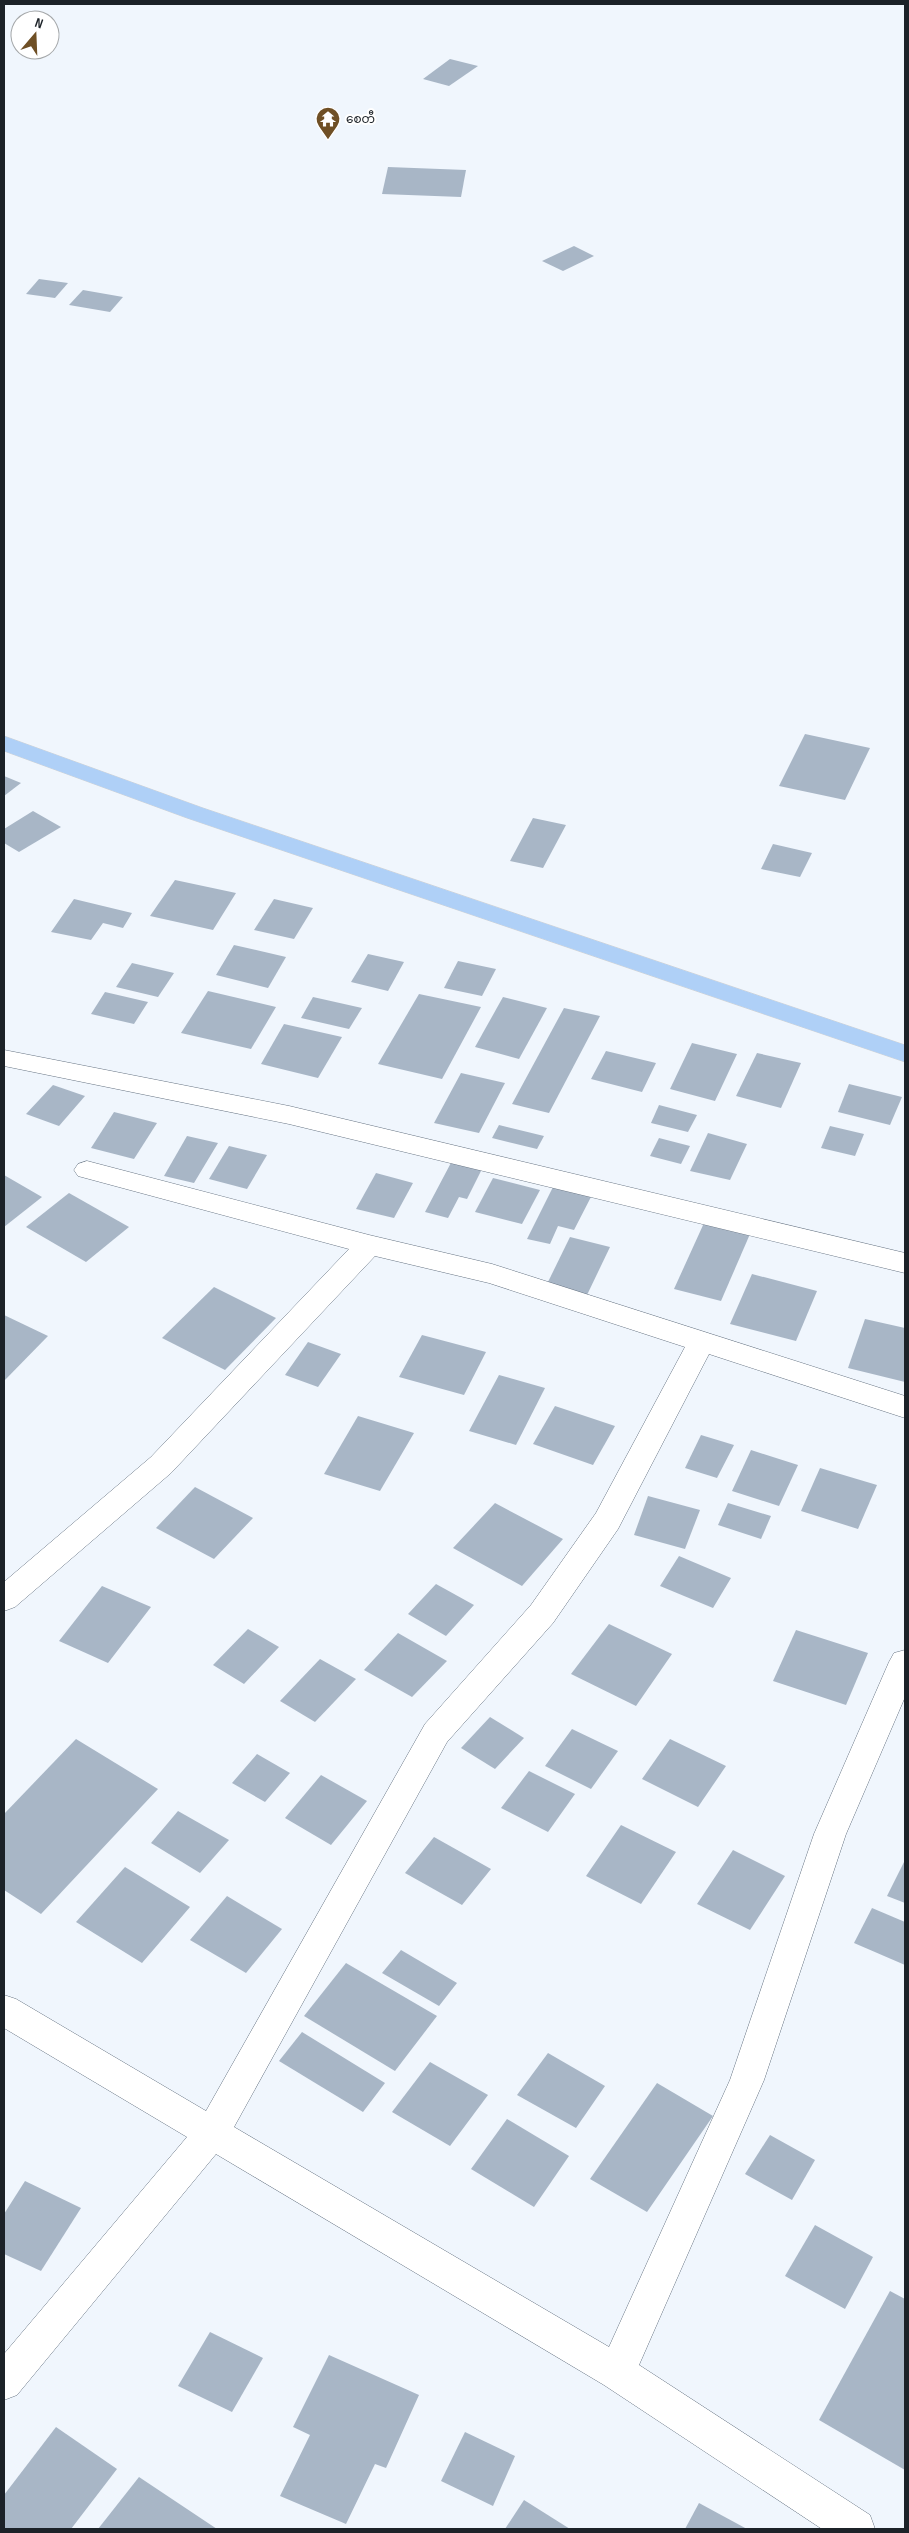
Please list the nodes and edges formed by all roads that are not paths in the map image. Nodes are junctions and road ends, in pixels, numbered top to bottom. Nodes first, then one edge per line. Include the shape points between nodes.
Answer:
1 (4, 743) edge
2 (905, 1054) edge
3 (4, 1058) edge
4 (87, 1170) dead end
5 (370, 1245) junction
6 (905, 1263) edge
7 (702, 1341) junction
8 (905, 1407) edge
9 (4, 1599) edge
10 (905, 1662) edge
11 (4, 2010) edge
12 (212, 2133) junction
13 (617, 2372) junction
14 (4, 2382) edge
15 (856, 2529) edge

1 - 2 main road via 195,813
3 - 6 street via 290,1115
4 - 5 street
5 - 7 street via 492,1274
5 - 9 street via 161,1465
7 - 8 street
7 - 12 street via 607,1521 542,1614 436,1733
10 - 13 street via 830,1834 747,2080
11 - 12 street
12 - 13 street
12 - 14 street
13 - 15 street

